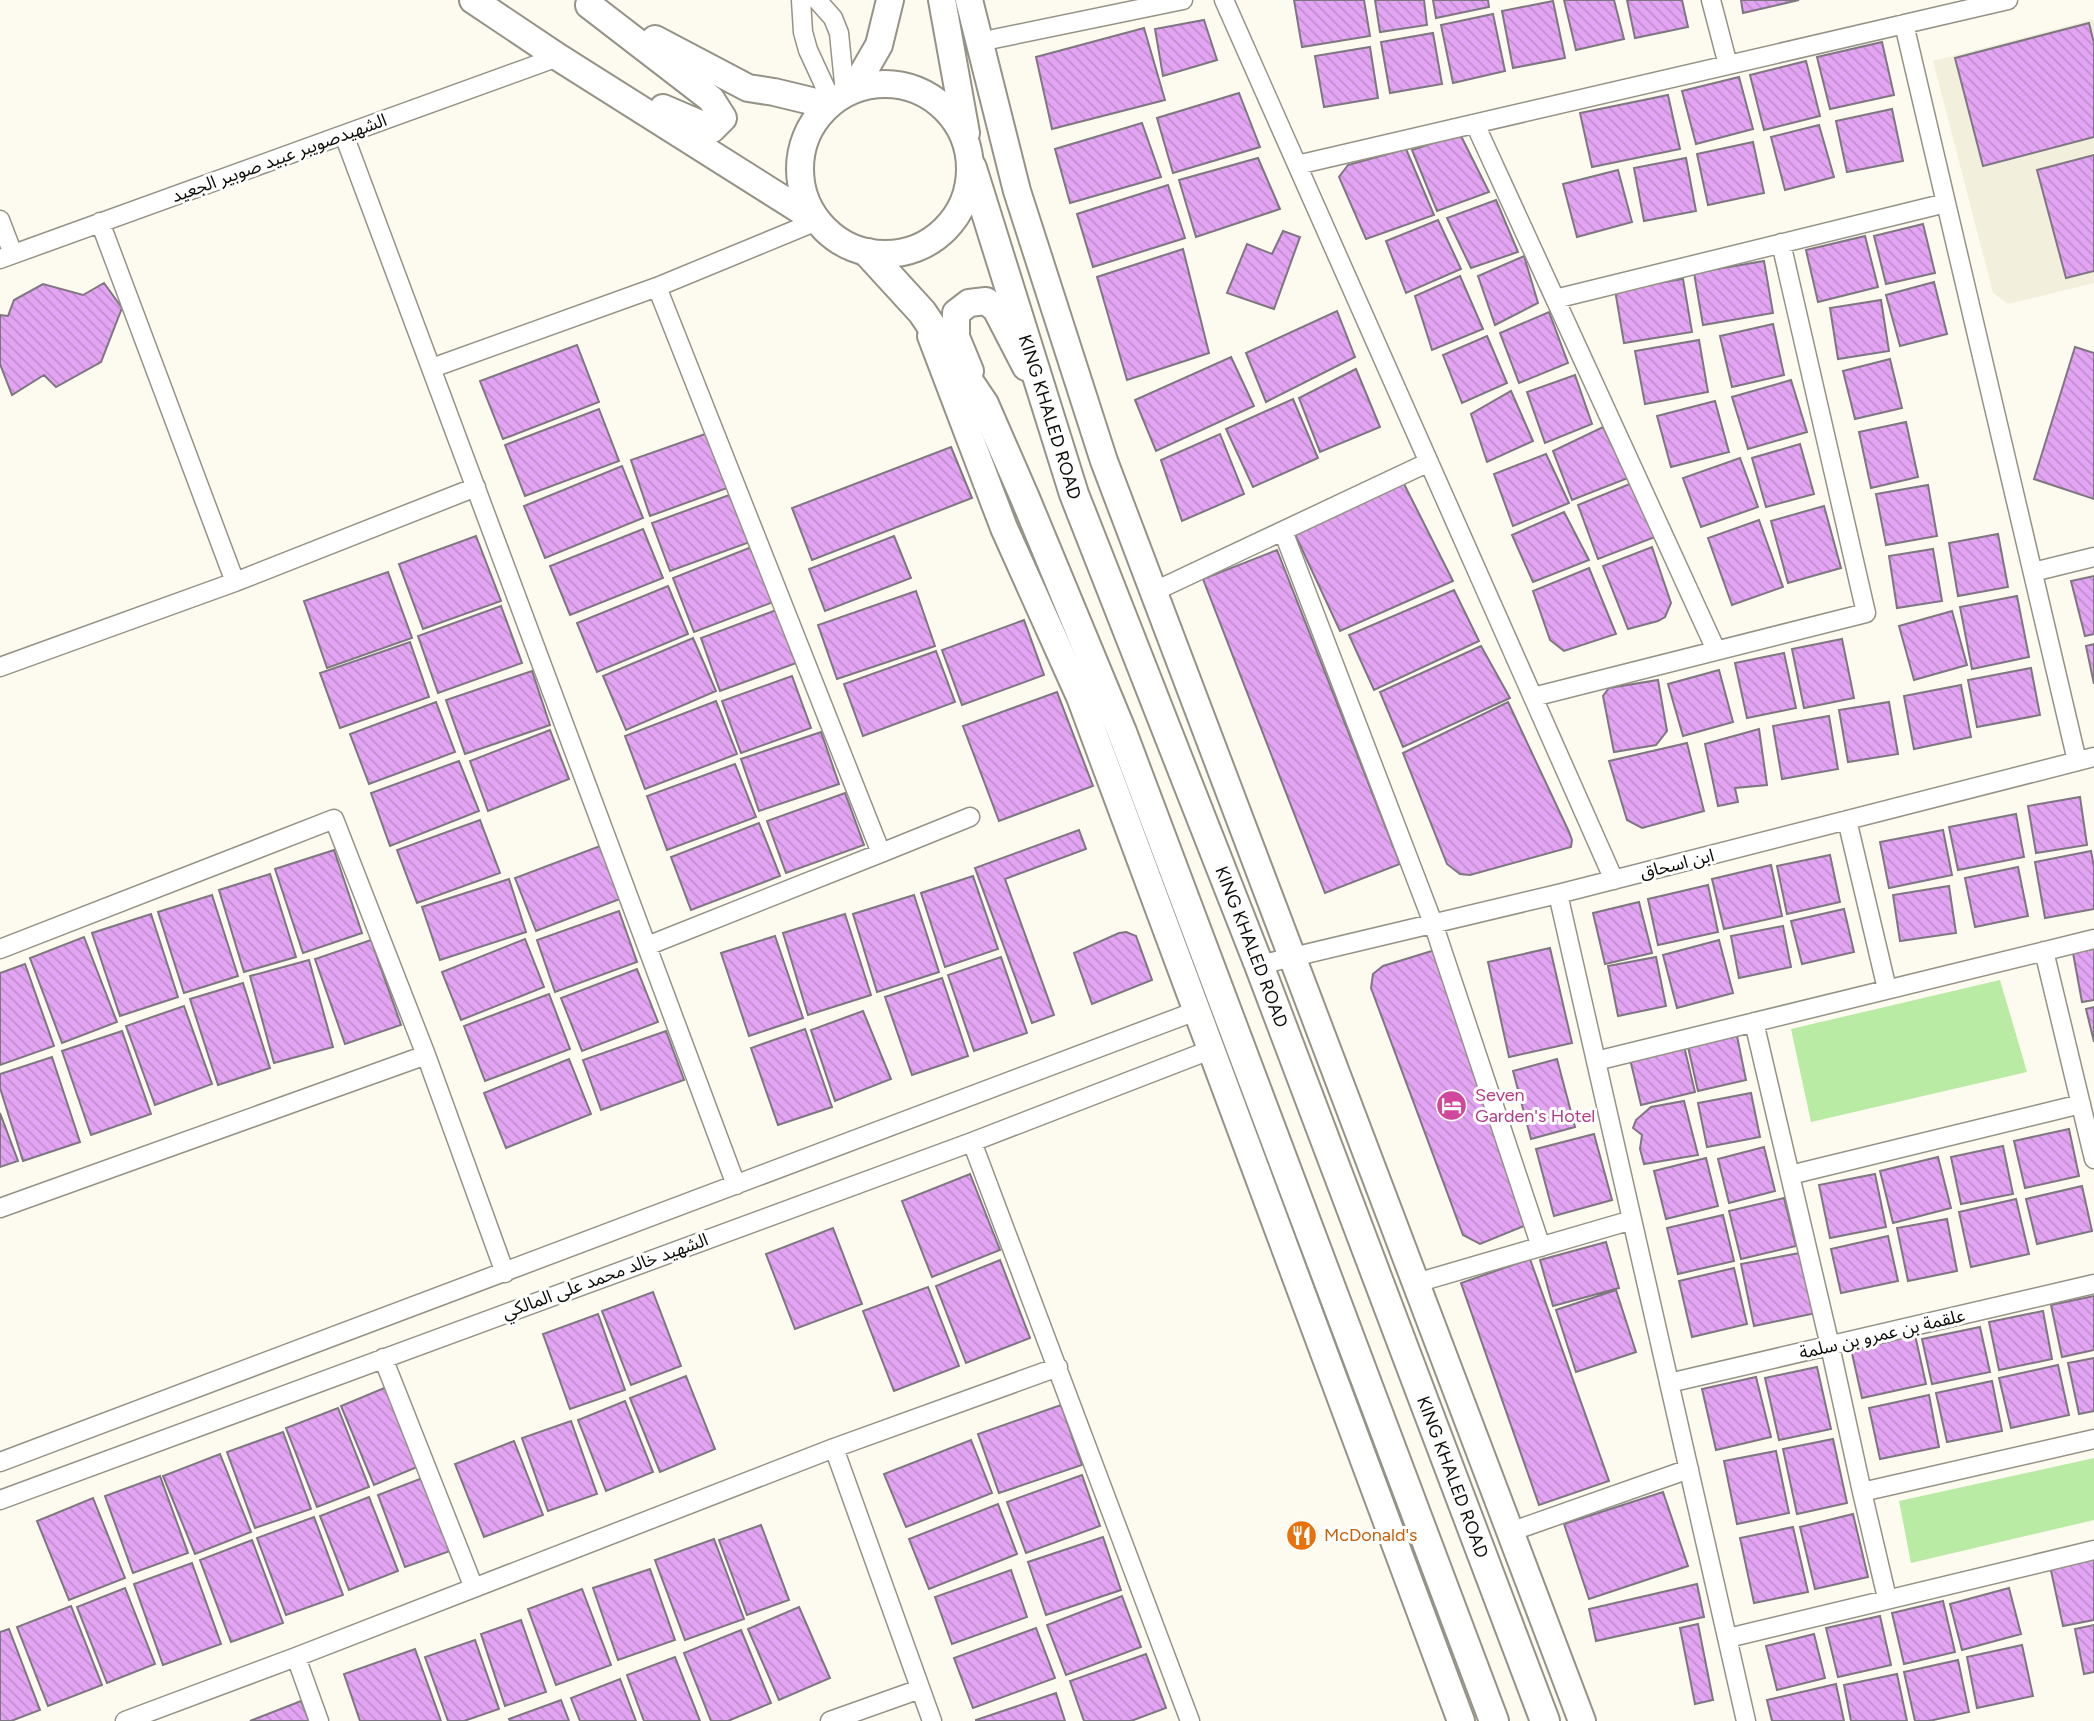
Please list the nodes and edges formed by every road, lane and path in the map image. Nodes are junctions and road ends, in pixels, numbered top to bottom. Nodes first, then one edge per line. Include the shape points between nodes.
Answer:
1 (473, 0) edge
2 (801, 0) edge
3 (817, 0) edge
4 (890, 0) edge
5 (942, 0) edge
6 (969, 0) edge
7 (1183, 0) edge
8 (1224, 0) edge
9 (1711, 0) edge
10 (2008, 0) edge
11 (586, 2) edge
12 (1904, 24) junction
13 (979, 43) junction
14 (558, 57) junction
15 (1728, 65) junction
16 (840, 98) junction
17 (1475, 124) junction
18 (344, 135) junction
19 (969, 155) junction
20 (1297, 165) junction
21 (1946, 202) junction
22 (0, 220) edge
23 (817, 221) junction
24 (100, 222) junction
25 (1781, 243) junction
26 (867, 253) junction
27 (6, 256) edge
28 (657, 287) junction
29 (1555, 299) junction
30 (922, 312) junction
31 (432, 368) junction
32 (1042, 397) junction
33 (984, 404) junction
34 (1429, 462) junction
35 (477, 487) junction
36 (1283, 531) junction
37 (2094, 556) edge
38 (2033, 572) junction
39 (235, 582) junction
40 (1153, 592) junction
41 (1716, 650) junction
42 (0, 667) edge
43 (1533, 697) junction
44 (2086, 759) edge
45 (970, 817) dead end
46 (1847, 820) junction
47 (881, 853) junction
48 (1614, 880) junction
49 (1558, 894) junction
50 (1433, 923) junction
51 (2094, 939) edge
52 (647, 946) junction
53 (0, 949) edge
54 (2043, 951) junction
55 (1293, 957) junction
56 (1259, 965) junction
57 (1887, 989) junction
58 (1196, 1011) junction
59 (1754, 1022) junction
60 (1210, 1050) junction
61 (426, 1055) junction
62 (1596, 1061) junction
63 (2081, 1104) junction
64 (972, 1142) junction
65 (2094, 1159) edge
66 (1790, 1175) junction
67 (736, 1185) junction
68 (0, 1208) edge
69 (1632, 1220) junction
70 (1541, 1247) junction
71 (505, 1273) junction
72 (1416, 1283) junction
73 (2094, 1284) edge
74 (1830, 1346) junction
75 (383, 1358) junction
76 (1058, 1367) junction
77 (1669, 1383) junction
78 (2094, 1439) edge
79 (834, 1448) junction
80 (0, 1462) edge
81 (1689, 1469) junction
82 (1862, 1492) junction
83 (0, 1500) edge
84 (1510, 1532) junction
85 (2094, 1550) edge
86 (474, 1588) junction
87 (1887, 1598) junction
88 (1728, 1638) junction
89 (296, 1657) junction
90 (920, 1689) junction
91 (125, 1721) edge
92 (319, 1721) edge
93 (830, 1721) edge
94 (932, 1721) edge
95 (1190, 1721) edge
96 (1461, 1721) edge
97 (1494, 1721) edge
98 (1545, 1721) edge
99 (1582, 1721) edge
100 (1746, 1721) edge

1 - 14 main road
2 - 16 street via 808,50
3 - 16 street via 839,33
4 - 16 main road via 879,45
5 - 19 main road
6 - 13 main road
7 - 13 street
8 - 20 street
9 - 15 street
10 - 12 street
11 - 14 main road via 712,99 723,118 712,129
11 - 16 main road via 748,88
12 - 15 street
12 - 21 street
13 - 40 main road via 1033,244 1104,461
14 - 18 street, الشهيدصويبر عبيد صوبير الجعيد
14 - 23 main road
15 - 17 street
16 - 19 main road via 880,83 908,86 934,98 954,117
16 - 23 main road via 812,125 802,148 799,174
17 - 20 street
17 - 29 street
18 - 24 street, الشهيدصويبر عبيد صوبير الجعيد
18 - 31 street
19 - 26 main road via 968,193 957,217 940,235 918,248 893,254
19 - 32 main road, KING KHALED ROAD
20 - 34 street
21 - 25 street
21 - 38 street
22 - 27 street
23 - 26 main road via 848,246
23 - 28 street
24 - 27 street, الشهيدصويبر عبيد صوبير الجعيد
24 - 39 street
25 - 29 street
25 - 41 street via 1866,613
26 - 30 main road
28 - 31 street
28 - 47 street
29 - 41 street
30 - 33 main road
30 - 58 main road via 1004,528 1080,697
31 - 35 street
32 - 33 main road via 996,309 986,301 969,303 956,313 956,337
32 - 56 main road, KING KHALED ROAD via 1074,494
33 - 97 main road via 1122,732
34 - 36 street
34 - 43 street
35 - 39 street
35 - 52 street
36 - 40 street
36 - 50 street
37 - 38 street
38 - 44 street
39 - 42 street
40 - 55 main road
41 - 43 street
43 - 48 street
44 - 46 street, ابن اسحاق
45 - 47 street
46 - 48 street, ابن اسحاق
46 - 57 street
47 - 52 street
48 - 49 street, ابن اسحاق
49 - 50 street, ابن اسحاق
49 - 62 street
50 - 55 street, ابن اسحاق
50 - 70 street
51 - 54 street
52 - 67 street
53 - 61 street via 334,819
54 - 57 street
54 - 63 street
55 - 56 street, ابن اسحاق
55 - 72 main road
56 - 98 main road, KING KHALED ROAD
57 - 59 street
58 - 60 main road
58 - 67 street, الشهيد خالد محمد على المالكي
59 - 62 street
59 - 66 street
60 - 64 street, الشهيد خالد محمد على المالكي
60 - 96 main road
61 - 68 street
61 - 71 street
62 - 69 street
63 - 65 street
63 - 66 street
64 - 75 street, الشهيد خالد محمد على المالكي
64 - 76 street
66 - 74 street
67 - 71 street, الشهيد خالد محمد على المالكي
69 - 70 street
69 - 77 street
70 - 72 street
71 - 80 street, الشهيد خالد محمد على المالكي
72 - 84 main road
73 - 74 street, علقمة بن عمرو بن سلمة
74 - 77 street, علقمة بن عمرو بن سلمة
74 - 82 street
75 - 83 street, الشهيد خالد محمد على المالكي
75 - 86 street
76 - 79 street
76 - 95 street
77 - 81 street
78 - 82 street
79 - 86 street
79 - 90 street
81 - 84 street
81 - 88 street
82 - 87 street
84 - 99 main road
85 - 87 street
86 - 89 street
87 - 88 street
88 - 100 street
89 - 91 street
89 - 92 street
90 - 93 street
90 - 94 street

